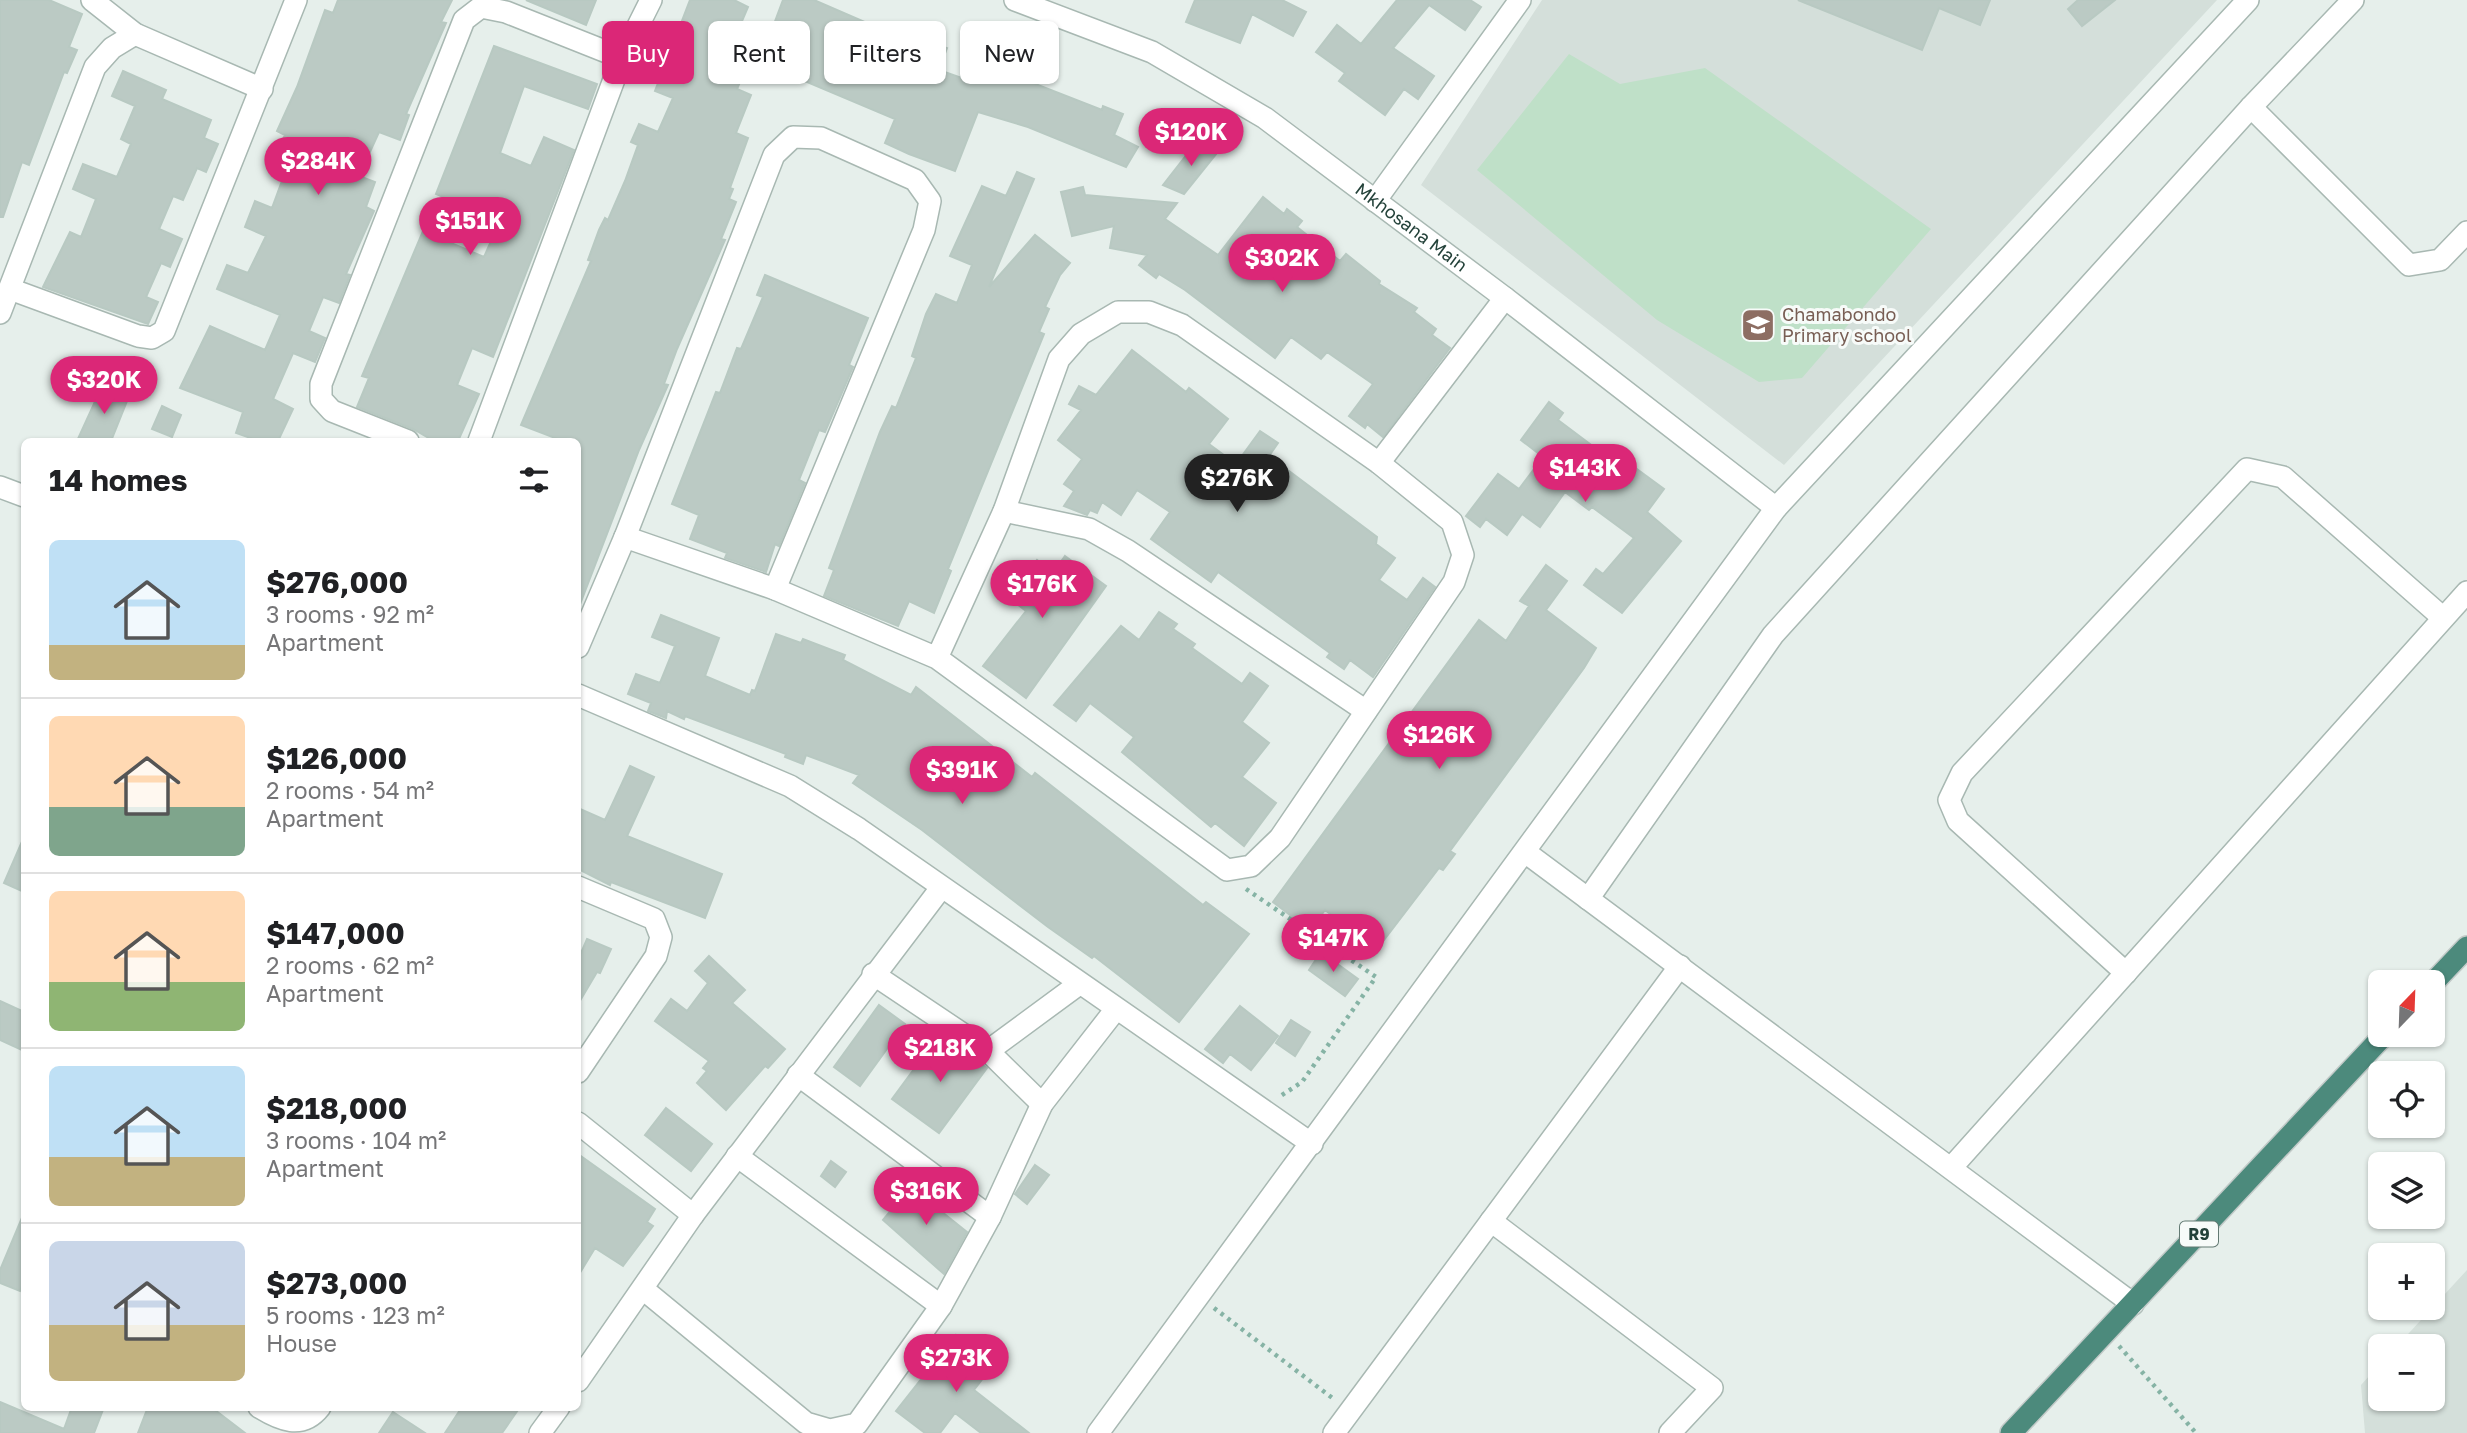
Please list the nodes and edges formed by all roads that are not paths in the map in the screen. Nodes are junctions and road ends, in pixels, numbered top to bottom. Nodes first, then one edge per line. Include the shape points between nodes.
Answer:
1 (92, 0) edge
2 (296, 0) edge
3 (651, 0) edge
4 (1014, 0) edge
5 (1520, 0) edge
6 (2248, 0) edge
7 (2353, 0) edge
8 (640, 21) edge
9 (135, 34) junction
10 (602, 50) edge
11 (612, 84) edge
12 (262, 89) junction
13 (2251, 107) junction
14 (1375, 201) junction
15 (2467, 232) edge
16 (10, 289) junction
17 (1505, 299) junction
18 (0, 313) edge
19 (400, 438) edge
20 (480, 438) edge
21 (1379, 463) junction
22 (0, 487) edge
23 (21, 495) edge
24 (1776, 509) junction
25 (1004, 510) junction
26 (625, 537) junction
27 (775, 589) junction
28 (2467, 592) edge
29 (2442, 617) junction
30 (581, 640) edge
31 (937, 658) junction
32 (581, 696) edge
33 (1366, 711) junction
34 (1525, 852) junction
35 (581, 888) edge
36 (941, 888) junction
37 (1588, 899) junction
38 (2467, 947) edge
39 (1680, 967) junction
40 (2445, 970) edge
41 (2126, 973) junction
42 (873, 974) junction
43 (1079, 984) junction
44 (1116, 1009) junction
45 (2373, 1047) edge
46 (988, 1051) junction
47 (581, 1068) edge
48 (798, 1075) junction
49 (1042, 1104) junction
50 (581, 1125) edge
51 (1312, 1144) junction
52 (737, 1156) junction
53 (1951, 1168) junction
54 (693, 1215) junction
55 (990, 1217) junction
56 (1491, 1220) junction
57 (643, 1289) junction
58 (2133, 1304) junction
59 (941, 1306) junction
60 (581, 1377) edge
61 (265, 1411) edge
62 (317, 1411) edge
63 (557, 1411) edge
64 (546, 1431) edge
65 (1098, 1433) edge
66 (1334, 1433) edge
67 (1670, 1433) edge
68 (2011, 1433) edge

1 - 9 street
2 - 12 street
3 - 8 street
4 - 14 street, Mkhosana Main via 1152,52 1265,118
5 - 14 street
6 - 24 street
7 - 13 street
9 - 12 street
9 - 16 street via 112,48 95,68
10 - 19 street via 506,12 481,7 464,20 321,384 321,399 332,411
11 - 20 street
12 - 16 street via 164,331 152,338 138,336
13 - 15 street via 2409,265 2440,261
13 - 37 street via 1773,635
14 - 17 street, Mkhosana Main
16 - 18 street
17 - 21 street
17 - 24 street, Mkhosana Main
21 - 25 street via 1182,325 1149,312 1118,312 1081,334 1059,359
21 - 33 street via 1452,522 1463,555 1454,582
22 - 23 street
24 - 34 street
25 - 31 street
25 - 33 street via 1089,530 1128,551
26 - 27 street
26 - 27 street via 774,155 793,136 821,138 915,180 930,201 924,230
26 - 30 street
27 - 31 street
28 - 29 street
29 - 41 street
29 - 41 street via 2283,477 2247,469 1962,773 1949,800 1958,821
31 - 33 street via 1227,870 1251,866 1280,838
32 - 36 street via 790,786
34 - 37 street
34 - 51 street
35 - 47 street via 654,919 661,937 656,956
36 - 42 street
36 - 43 street
37 - 39 street
38 - 40 highway
39 - 53 street
39 - 56 street
41 - 53 street
42 - 46 street
42 - 48 street
43 - 44 street
43 - 46 street
44 - 49 street
44 - 51 street
45 - 58 highway, R9
46 - 49 street
48 - 52 street
48 - 55 street
49 - 55 street
50 - 54 street
51 - 65 street
52 - 54 street
52 - 59 street
53 - 58 street
54 - 57 street
55 - 59 street
56 - 66 street
56 - 67 street via 1712,1388
57 - 59 street via 806,1423 830,1430 857,1424
57 - 60 street
58 - 68 highway, R9
61 - 62 street via 281,1421 298,1422 312,1418
63 - 64 street

